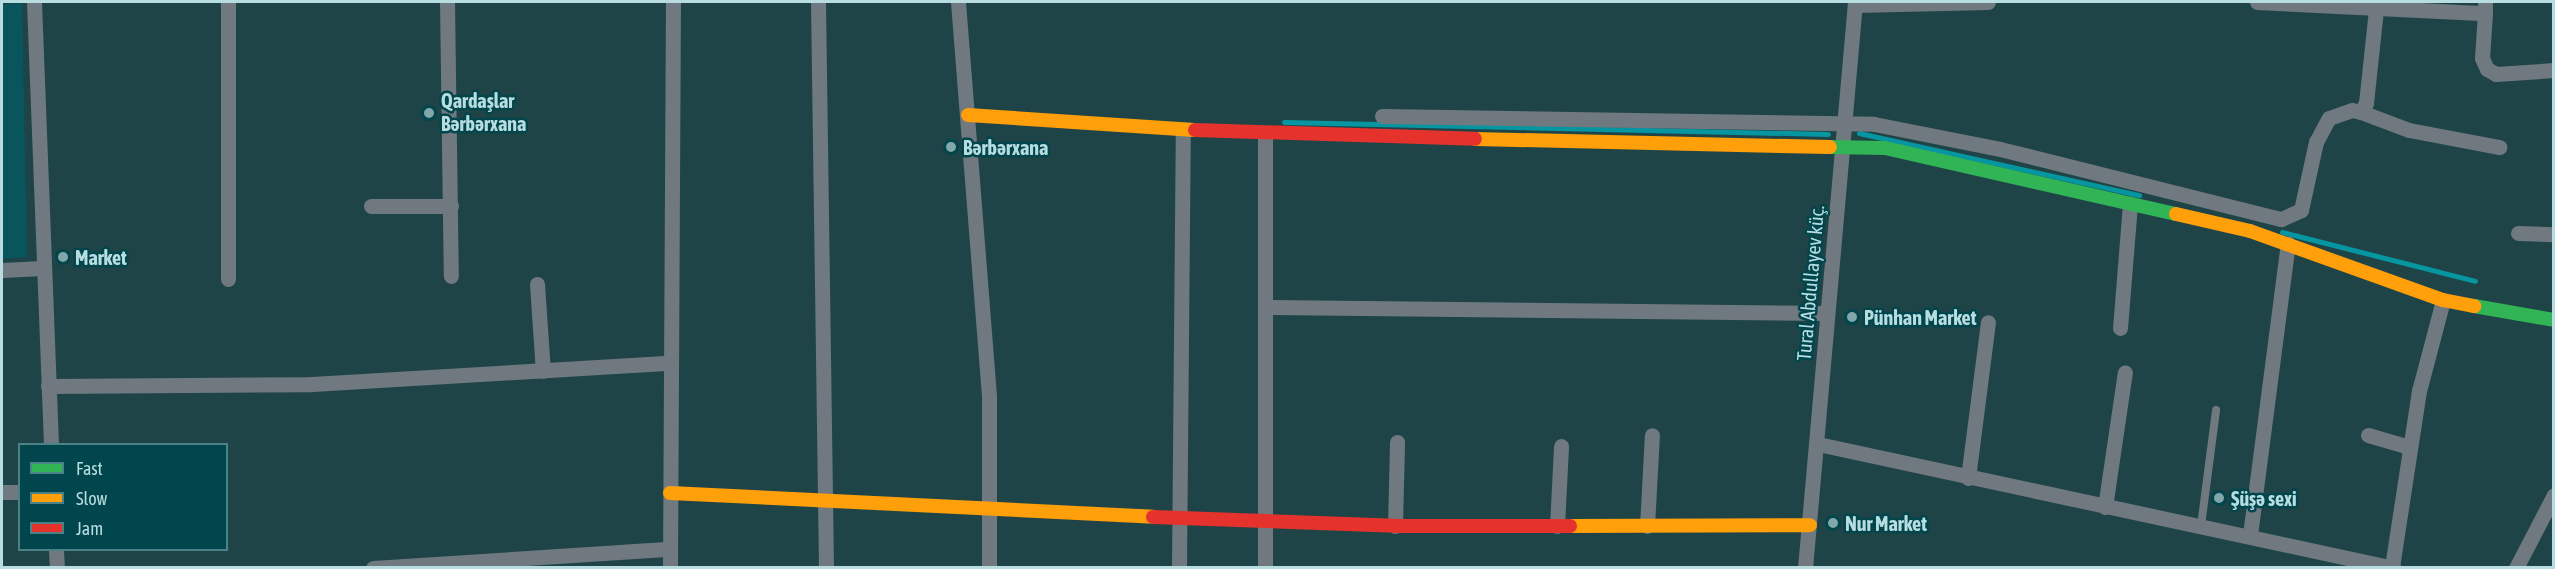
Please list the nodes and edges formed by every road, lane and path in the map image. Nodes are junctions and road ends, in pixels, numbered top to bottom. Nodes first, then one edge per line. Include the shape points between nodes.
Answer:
1 (34, 2) edge
2 (228, 2) edge
3 (447, 2) edge
4 (673, 2) edge
5 (818, 2) edge
6 (958, 2) edge
7 (1988, 2) edge
8 (2257, 2) edge
9 (1855, 3) edge
10 (2485, 7) edge
11 (2376, 10) junction
12 (2553, 70) edge
13 (2361, 112) junction
14 (968, 115) junction
15 (1382, 116) dead end
16 (1845, 122) junction
17 (1183, 131) junction
18 (1265, 135) junction
19 (1843, 144) junction
20 (2499, 147) dead end
21 (2130, 203) junction
22 (371, 206) dead end
23 (451, 206) junction
24 (2518, 233) dead end
25 (2553, 234) edge
26 (2288, 243) junction
27 (43, 268) junction
28 (2, 270) edge
29 (451, 276) dead end
30 (228, 279) dead end
31 (537, 284) dead end
32 (2443, 300) junction
33 (1265, 307) junction
34 (1827, 313) junction
35 (2553, 320) edge
36 (1988, 322) dead end
37 (2120, 328) dead end
38 (669, 363) junction
39 (543, 371) junction
40 (2125, 372) dead end
41 (48, 386) junction
42 (2216, 410) dead end
43 (1652, 435) dead end
44 (2368, 435) dead end
45 (1397, 442) dead end
46 (51, 443) edge
47 (1818, 444) junction
48 (1561, 446) dead end
49 (2409, 447) junction
50 (1968, 478) junction
51 (2, 492) edge
52 (18, 492) edge
53 (670, 493) junction
54 (2553, 495) edge
55 (827, 502) junction
56 (2105, 507) junction
57 (989, 511) junction
58 (1181, 518) junction
59 (1265, 521) junction
60 (1810, 525) junction
61 (1395, 526) junction
62 (1557, 526) junction
63 (1647, 526) junction
64 (2201, 526) junction
65 (2250, 535) junction
66 (669, 549) junction
67 (56, 551) edge
68 (57, 567) edge
69 (373, 567) edge
70 (670, 567) edge
71 (826, 567) edge
72 (988, 567) edge
73 (1179, 567) edge
74 (1265, 567) edge
75 (1805, 567) edge
76 (2393, 567) edge
77 (2516, 567) edge

1 - 27 street
2 - 30 street
3 - 23 street
4 - 38 street
5 - 55 street
6 - 14 street
7 - 9 street
8 - 11 street
9 - 16 street, Tural Abdullayev küç.
10 - 11 street
10 - 12 street via 2482,58 2487,69 2496,74
11 - 13 street via 2368,90
13 - 16 street via 2352,110 2329,118 2316,142 2301,210 2281,219 2000,149
13 - 20 street via 2409,130
14 - 17 street
14 - 57 street via 988,396
15 - 16 street
16 - 19 street, Tural Abdullayev küç.
17 - 18 street
17 - 58 street
18 - 19 street
18 - 33 street
19 - 21 street via 1885,148
19 - 34 street, Tural Abdullayev küç.
21 - 26 street
21 - 37 street
22 - 23 street
23 - 29 street
24 - 25 street
26 - 32 street
26 - 65 street
27 - 28 street
27 - 41 street
31 - 39 street
32 - 35 street
32 - 49 street
33 - 34 street
33 - 59 street
34 - 47 street, Tural Abdullayev küç.
36 - 50 street
38 - 39 street
38 - 53 street
39 - 41 street via 312,384
40 - 56 street
41 - 46 street
42 - 64 lane
43 - 63 street
44 - 49 street
45 - 61 street
47 - 50 street
47 - 60 street, Tural Abdullayev küç.
48 - 62 street
49 - 76 street
50 - 56 street
51 - 52 street
53 - 55 street
53 - 66 street
54 - 77 street
55 - 57 street
55 - 71 street
56 - 64 street
57 - 58 street
57 - 72 street
58 - 59 street
58 - 73 street
59 - 61 street
59 - 74 street
60 - 63 street
60 - 75 street, Tural Abdullayev küç.
61 - 62 street
62 - 63 street
64 - 65 street
65 - 76 street
66 - 69 street
66 - 70 street
67 - 68 street

